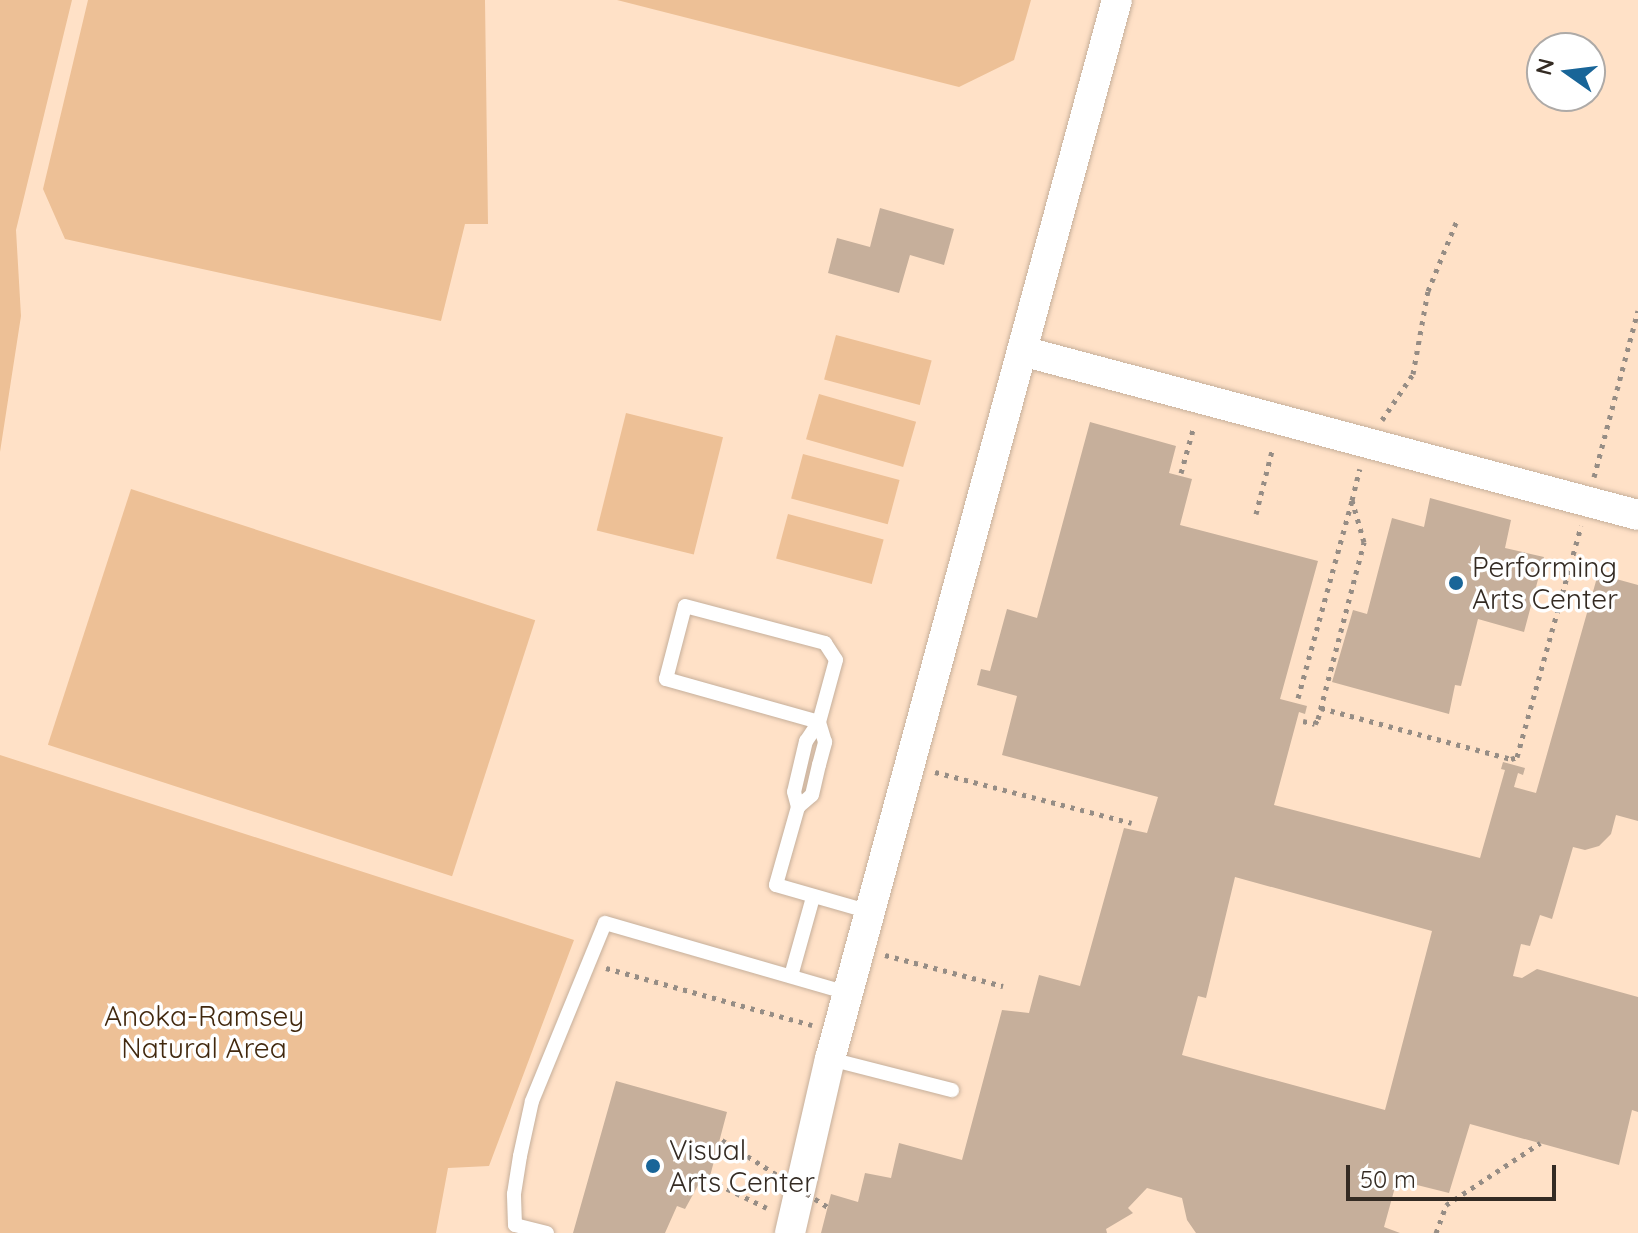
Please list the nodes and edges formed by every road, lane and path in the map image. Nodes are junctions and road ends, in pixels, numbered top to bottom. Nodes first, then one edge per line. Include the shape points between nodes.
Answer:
1 (1117, 0) edge
2 (1458, 218) dead end
3 (1638, 311) edge
4 (1022, 351) junction
5 (1197, 417) dead end
6 (1275, 438) dead end
7 (1365, 451) junction
8 (1181, 473) dead end
9 (1352, 500) junction
10 (1585, 512) junction
11 (1256, 514) dead end
12 (1638, 515) edge
13 (1298, 698) dead end
14 (1321, 708) junction
15 (1303, 721) dead end
16 (819, 722) junction
17 (930, 771) dead end
18 (1132, 823) dead end
19 (813, 897) junction
20 (870, 912) junction
21 (880, 954) dead end
22 (590, 963) junction
23 (791, 976) junction
24 (1003, 986) dead end
25 (848, 993) junction
26 (834, 1046) junction
27 (952, 1090) dead end
28 (722, 1140) dead end
29 (1540, 1143) dead end
30 (709, 1180) dead end
31 (828, 1207) dead end
32 (781, 1221) edge
33 (547, 1233) edge
34 (1436, 1233) edge

1 - 4 street
2 - 7 path via 1428,291 1413,374
3 - 10 path
4 - 7 street
4 - 20 street
5 - 8 path
6 - 11 path
7 - 9 path
7 - 10 street
9 - 13 path
9 - 14 path via 1364,542
10 - 12 street
10 - 14 path via 1517,757
14 - 15 path via 1315,724
16 - 16 lane via 836,660 825,643 685,606 666,679
16 - 19 lane via 806,741 794,792 798,807 776,885
17 - 18 path
19 - 20 lane
19 - 23 lane
20 - 25 street
21 - 24 path
22 - 23 lane via 605,923
22 - 26 path
22 - 33 lane via 532,1101 514,1194 515,1225
23 - 25 lane
25 - 26 street
26 - 27 lane
26 - 32 street
28 - 31 path, bridge
29 - 34 path via 1446,1205
30 - 32 path

